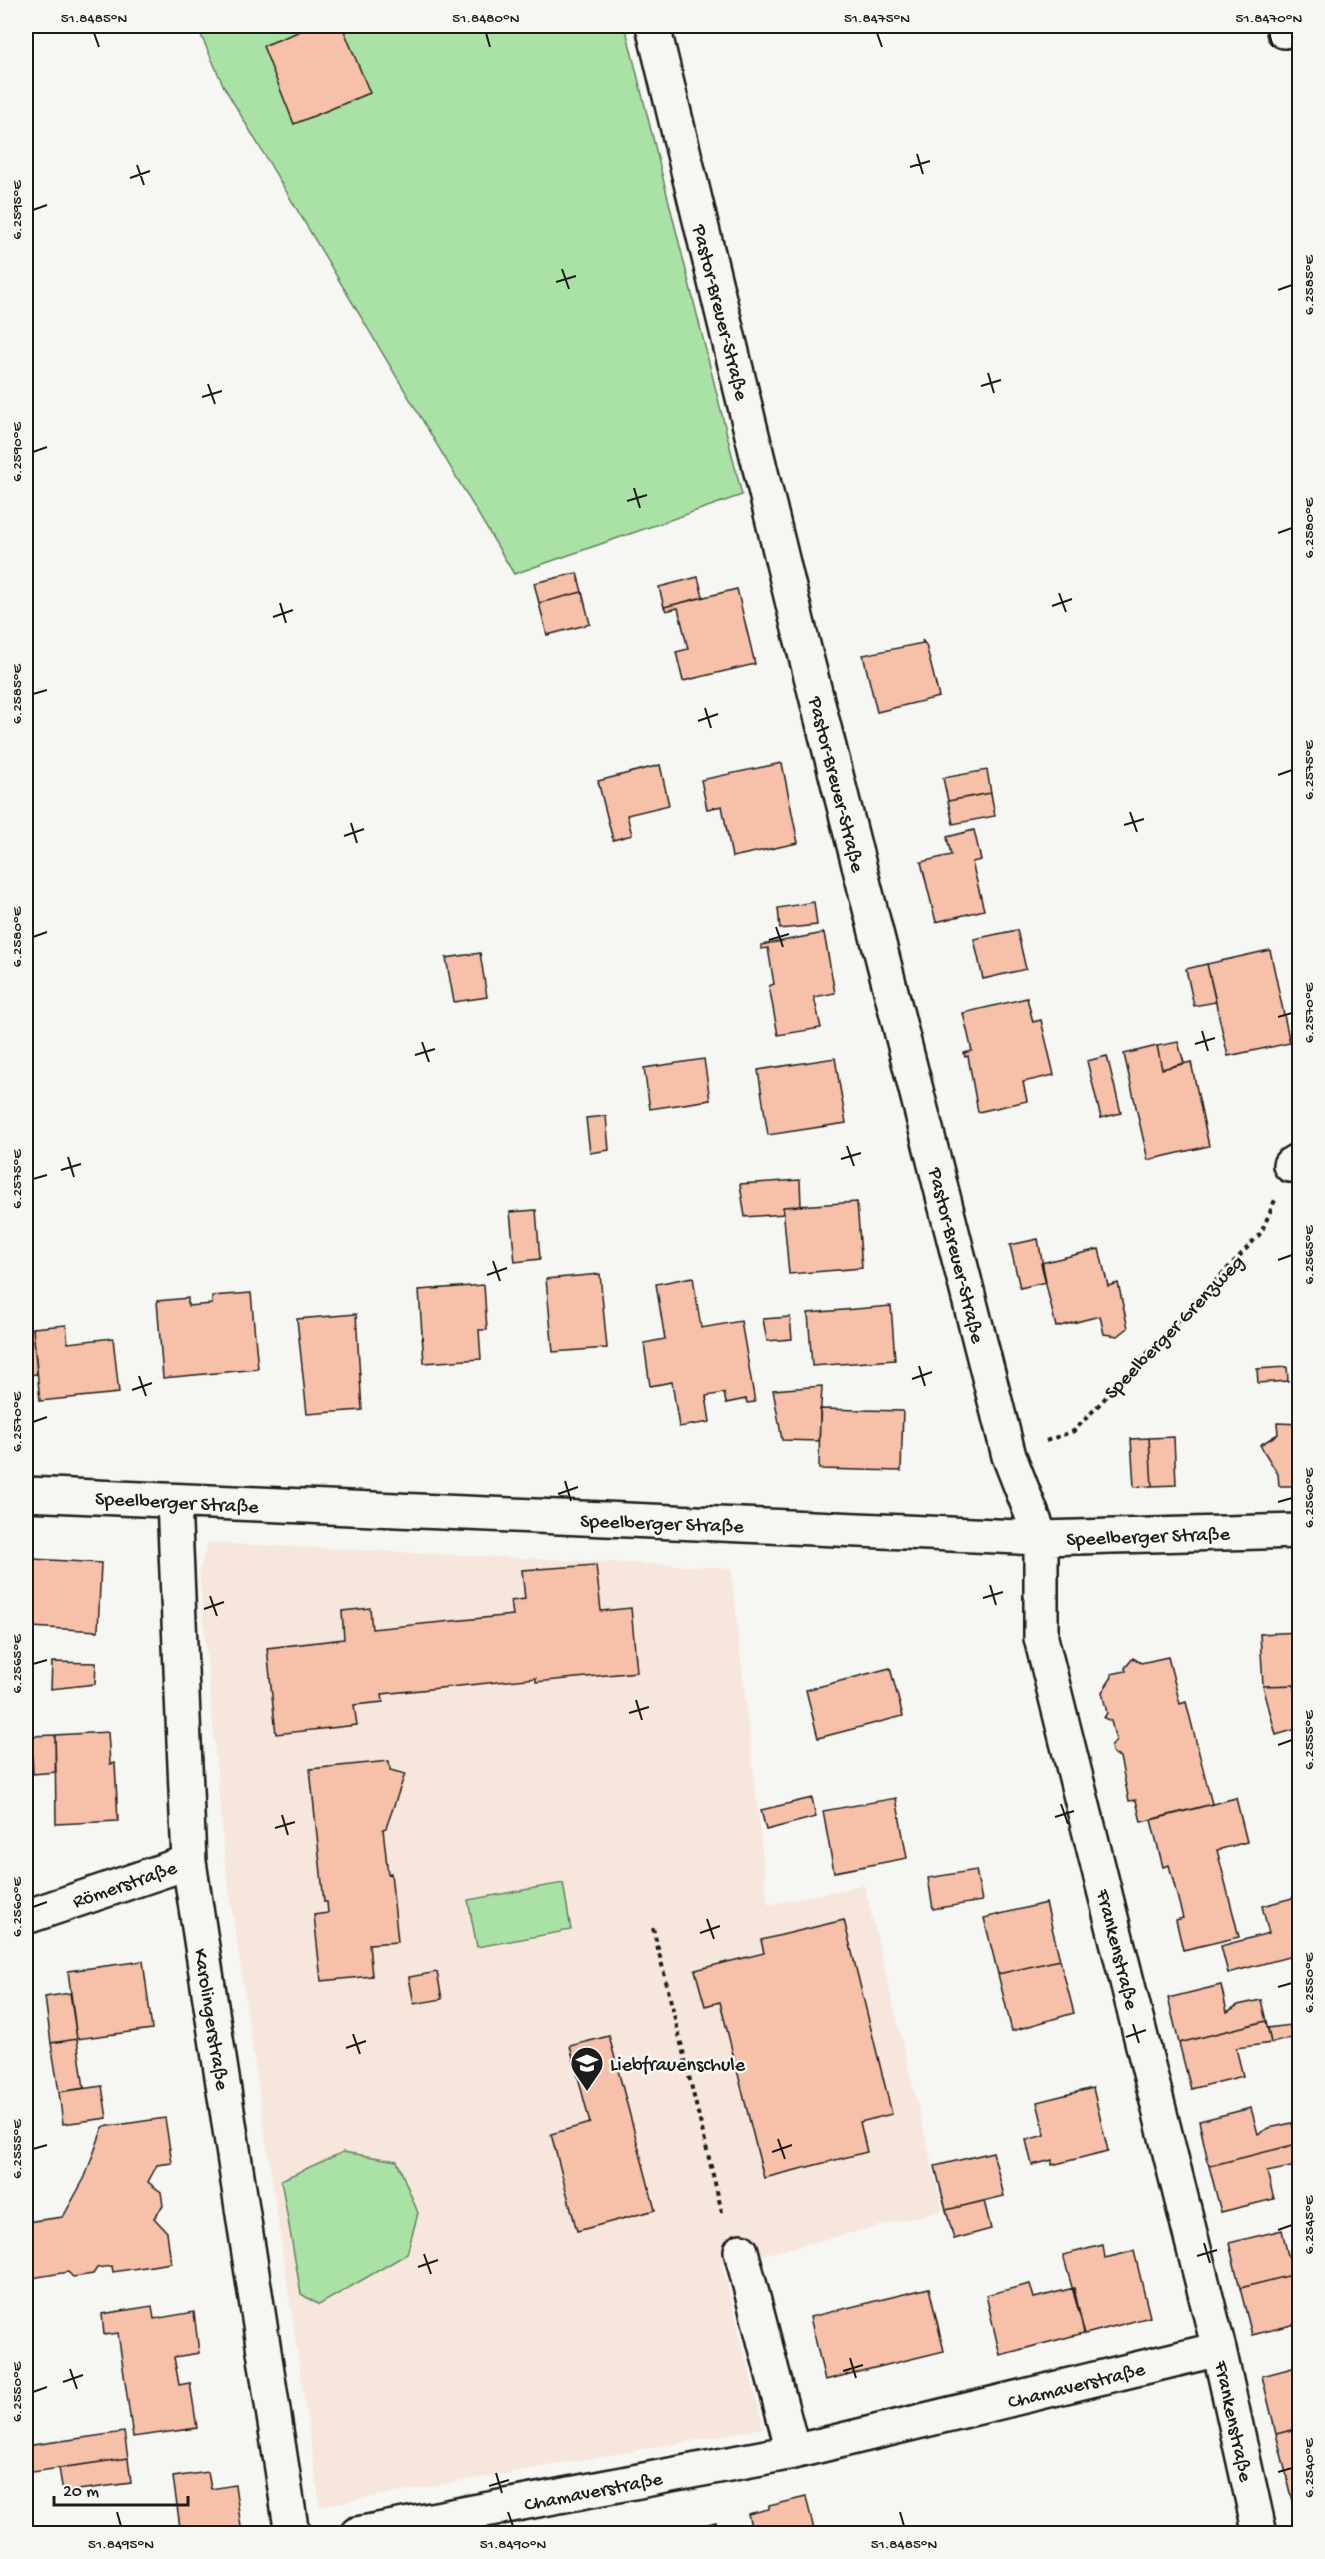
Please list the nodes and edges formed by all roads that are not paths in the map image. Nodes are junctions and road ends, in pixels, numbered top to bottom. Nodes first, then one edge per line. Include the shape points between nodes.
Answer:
1 (653, 26) edge
2 (26, 1494) edge
3 (174, 1501) junction
4 (1299, 1531) edge
5 (1041, 1538) junction
6 (189, 1862) junction
7 (26, 1917) edge
8 (741, 2251) road end
9 (1219, 2349) junction
10 (793, 2452) junction
11 (292, 2534) edge
12 (357, 2534) edge
13 (1260, 2534) edge

1 - 5 street, Pastor-Breuer-Straße via 798,625 1009,1456
2 - 3 street, Speelberger Straße
3 - 5 street, Speelberger Straße
3 - 6 street, Karolingerstraße
4 - 5 street, Speelberger Straße
5 - 9 street, Frankenstraße via 1041,1638
6 - 7 street, Römerstraße
6 - 11 street, Karolingerstraße
8 - 10 street
9 - 10 street, Chamaverstraße
9 - 13 street, Frankenstraße
10 - 12 street, Chamaverstraße

